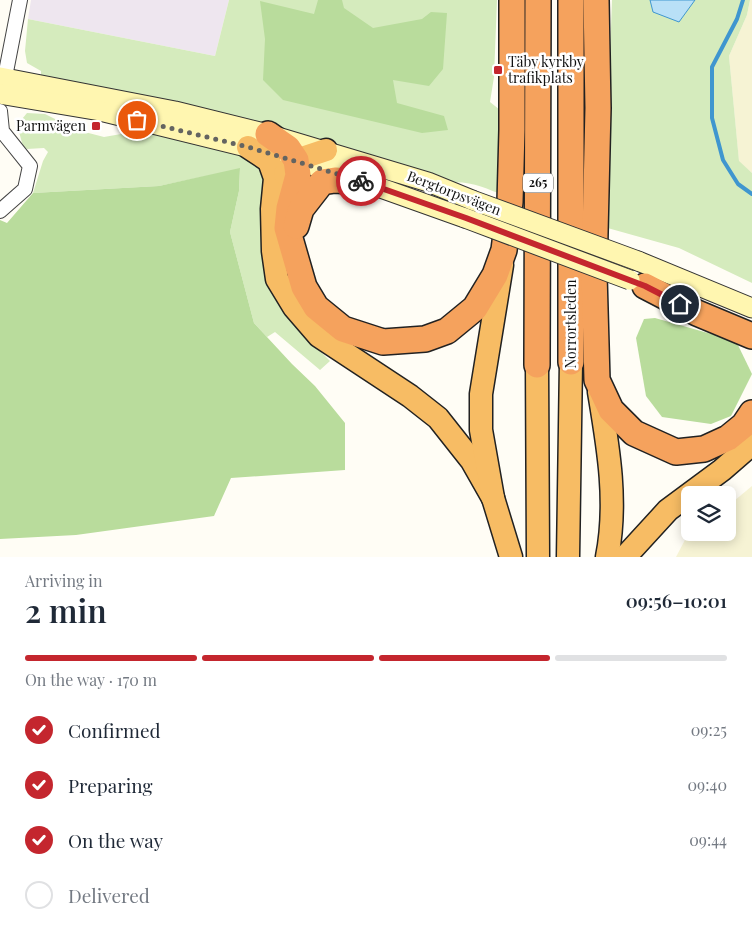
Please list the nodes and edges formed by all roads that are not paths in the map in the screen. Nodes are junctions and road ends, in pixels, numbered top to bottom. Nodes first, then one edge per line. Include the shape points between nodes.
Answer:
1 (20, 0) edge
2 (512, 0) edge
3 (538, 0) edge
4 (571, 0) edge
5 (596, 0) edge
6 (1, 94) edge
7 (258, 141) junction
8 (326, 150) junction
9 (296, 160) junction
10 (364, 182) junction
11 (272, 209) junction
12 (0, 211) edge
13 (504, 250) junction
14 (294, 256) junction
15 (637, 283) junction
16 (752, 308) edge
17 (752, 330) edge
18 (752, 336) edge
19 (571, 362) joint
20 (537, 365) joint
21 (597, 380) junction
22 (752, 413) edge
23 (752, 444) edge
24 (493, 498) junction
25 (510, 557) edge
26 (538, 557) edge
27 (568, 557) edge
28 (608, 557) edge
29 (624, 557) edge

1 - 6 street
2 - 13 highway via 510,202
3 - 20 highway, 265
4 - 19 highway, Norrortsleden / 265
5 - 21 highway via 598,108 594,274
6 - 7 main road, Bergtorpsvägen via 175,111
6 - 12 street via 2,131 30,166 25,189
7 - 8 main road, Bergtorpsvägen
7 - 9 highway via 288,148
7 - 11 highway via 275,178
8 - 9 highway
8 - 16 main road, Bergtorpsvägen, bridge via 428,182 638,260
9 - 10 main road, Bergtorpsvägen
9 - 11 highway via 282,177
9 - 14 highway via 298,175 287,228
10 - 14 highway via 322,182 302,209 293,234
10 - 15 main road, Bergtorpsvägen, bridge
11 - 24 highway via 277,279 294,307 319,336 438,418 472,461
13 - 14 highway via 495,275 475,308 447,331 425,339 383,342 343,329 316,307 304,287
13 - 24 highway via 481,394 481,430
15 - 17 main road, Bergtorpsvägen
15 - 18 highway via 697,314
19 - 27 highway, Norrortsleden / 265
20 - 26 highway, 265
21 - 22 highway via 612,410 634,433 676,452 704,449 728,438 744,425
21 - 28 highway via 610,468 611,539
23 - 29 highway via 668,510
24 - 25 highway

